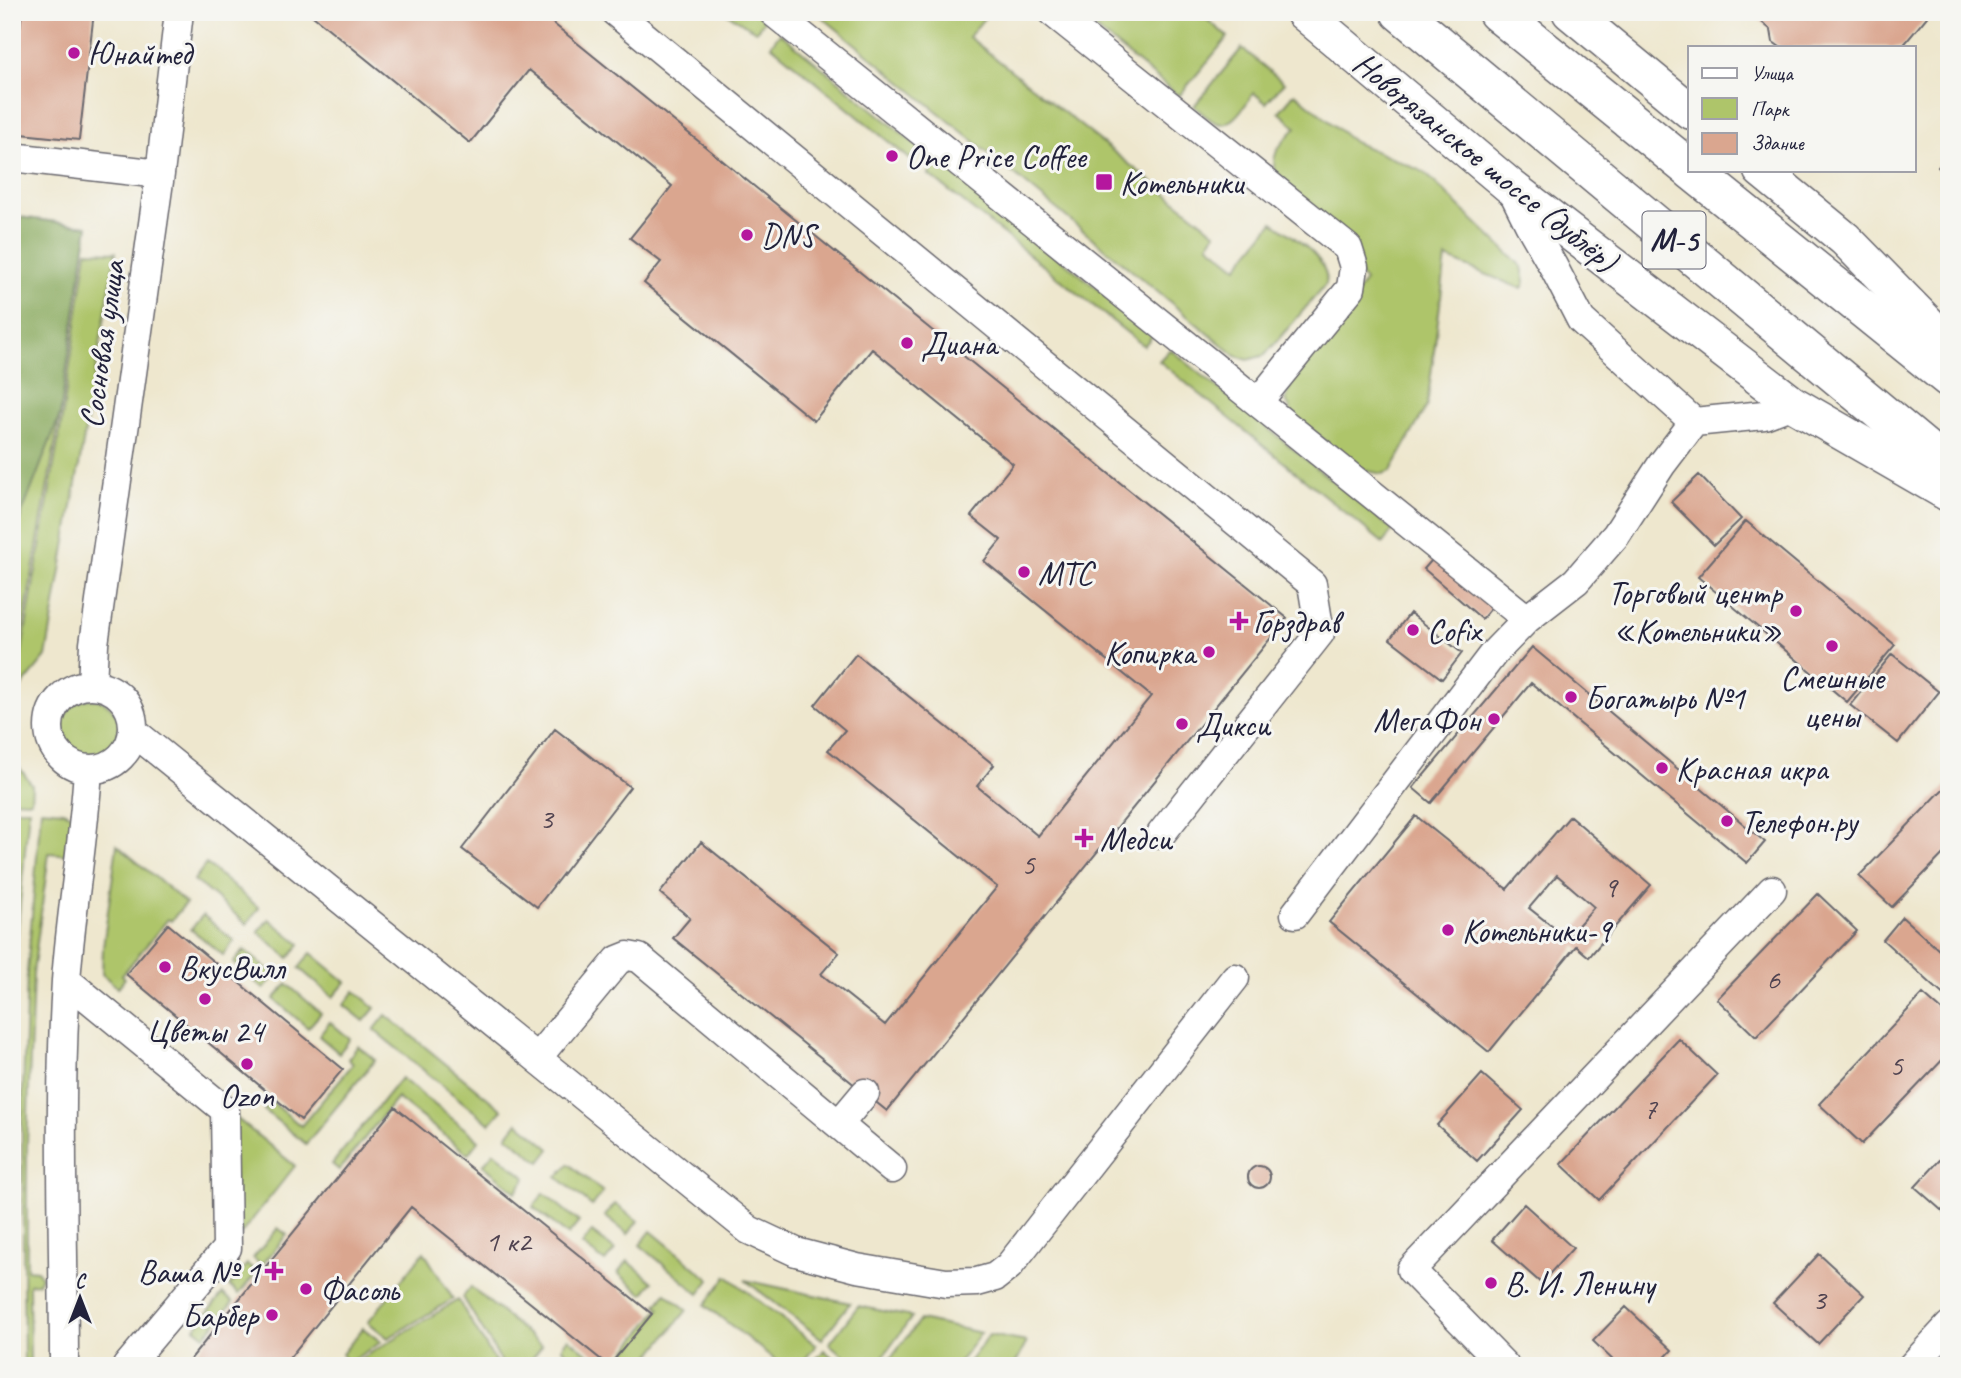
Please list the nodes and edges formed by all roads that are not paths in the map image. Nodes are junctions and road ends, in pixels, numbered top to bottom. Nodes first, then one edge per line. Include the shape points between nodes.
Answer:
1 (179, 12) edge
2 (615, 12) edge
3 (773, 12) edge
4 (1052, 12) edge
5 (1303, 12) edge
6 (1400, 12) edge
7 (1497, 12) edge
8 (1570, 12) edge
9 (1688, 109) edge
10 (12, 157) edge
11 (1688, 167) edge
12 (1694, 172) edge
13 (1763, 172) edge
14 (160, 174) junction
15 (1511, 187) junction
16 (1949, 345) edge
17 (1949, 378) edge
18 (1258, 402) junction
19 (1793, 404) junction
20 (1694, 422) junction
21 (1949, 468) edge
22 (1949, 494) edge
23 (1527, 619) junction
24 (92, 685) junction
25 (134, 732) junction
26 (88, 769) junction
27 (1161, 834) dead end
28 (1772, 890) dead end
29 (1295, 914) dead end
30 (1235, 978) dead end
31 (66, 980) junction
32 (537, 1058) junction
33 (865, 1093) dead end
34 (839, 1124) junction
35 (892, 1169) dead end
36 (1949, 1326) edge
37 (64, 1366) edge
38 (127, 1366) edge
39 (1505, 1366) edge
40 (1912, 1366) edge

1 - 14 street, Сосновая улица
2 - 27 street via 1312,584 1320,633
3 - 18 street
4 - 18 street via 1348,248 1354,267 1352,289
5 - 15 main road, Новорязанское шоссе (дублёр)
6 - 21 highway, М-5
7 - 11 highway, М-5
8 - 9 main road
10 - 14 street
12 - 17 highway, М-5
13 - 16 main road via 1845,239
14 - 24 street, Сосновая улица via 97,619
15 - 19 main road, Новорязанское шоссе (дублёр)
15 - 20 street via 1581,320
18 - 23 street
19 - 20 street via 1764,415
19 - 22 main road, Новорязанское шоссе (дублёр)
20 - 23 street via 1616,535 1576,581
23 - 29 street via 1493,654
24 - 25 street via 120,695 132,714
24 - 26 street via 63,696 49,729 59,754
25 - 26 street via 130,746 114,763
25 - 32 street
26 - 31 street
28 - 39 street via 1411,1270
30 - 32 street via 1009,1266 995,1277 977,1282 946,1283 857,1268 796,1252 749,1230
31 - 37 street
31 - 38 street via 225,1110 227,1248
32 - 34 street via 618,960 639,958
33 - 34 street
34 - 35 street
36 - 40 street

